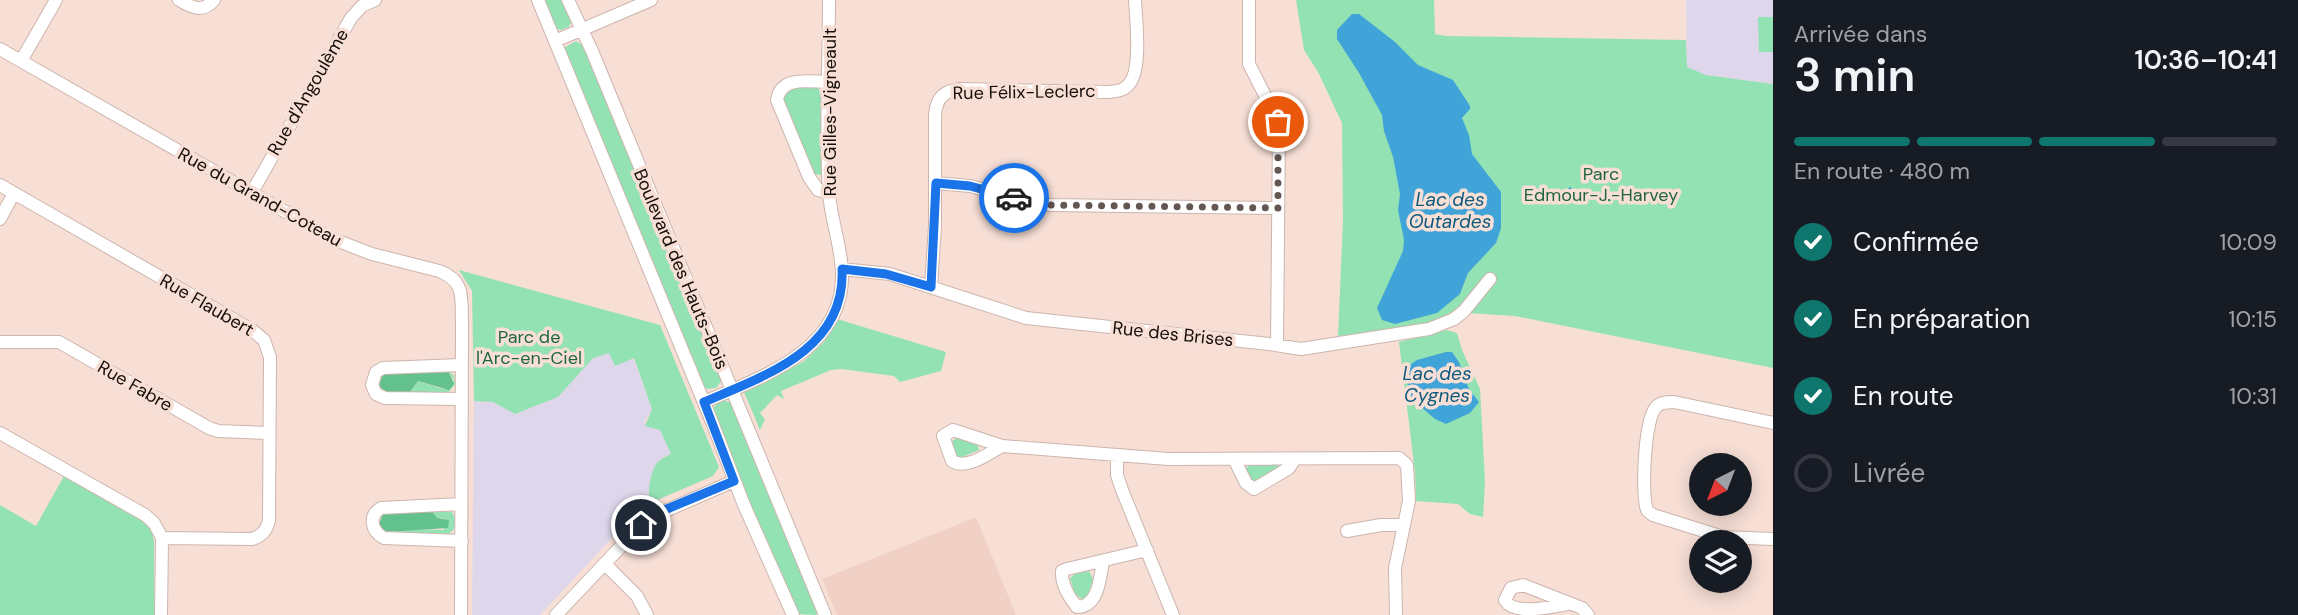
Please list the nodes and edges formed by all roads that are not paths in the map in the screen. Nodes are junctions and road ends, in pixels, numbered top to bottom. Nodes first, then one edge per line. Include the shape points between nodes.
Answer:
1 (56, 0) edge
2 (179, 0) edge
3 (214, 0) edge
4 (375, 0) edge
5 (538, 0) edge
6 (568, 0) edge
7 (651, 0) edge
8 (829, 0) edge
9 (1135, 0) edge
10 (1249, 0) edge
11 (360, 3) edge
12 (582, 29) junction
13 (555, 41) junction
14 (0, 49) edge
15 (21, 61) junction
16 (829, 82) junction
17 (936, 183) junction
18 (0, 185) edge
19 (14, 193) junction
20 (829, 193) junction
21 (251, 194) junction
22 (1278, 208) junction
23 (0, 219) edge
24 (842, 269) junction
25 (1490, 279) dead end
26 (931, 287) junction
27 (0, 342) edge
28 (1277, 345) junction
29 (461, 365) junction
30 (732, 389) junction
31 (461, 400) junction
32 (704, 402) junction
33 (1773, 423) edge
34 (0, 433) edge
35 (269, 433) junction
36 (1002, 446) dead end
37 (1117, 455) junction
38 (1234, 459) junction
39 (1295, 459) junction
40 (734, 481) junction
41 (461, 504) junction
42 (1404, 525) junction
43 (1347, 531) dead end
44 (162, 538) junction
45 (1773, 539) edge
46 (461, 541) junction
47 (1147, 550) junction
48 (1103, 561) dead end
49 (605, 565) junction
50 (1568, 604) dead end
51 (161, 615) edge
52 (461, 615) edge
53 (556, 615) edge
54 (647, 615) edge
55 (793, 615) edge
56 (825, 615) edge
57 (1173, 615) edge
58 (1396, 615) edge
59 (1588, 615) edge

1 - 15 street
2 - 3 street via 202,8
4 - 11 street, Rue d'Angoulème
5 - 13 street, Boulevard des Hauts-Bois
6 - 12 street, Boulevard des Hauts-Bois
7 - 12 street
8 - 16 street, Rue Gilles-Vigneault
9 - 17 street, Rue Félix-Leclerc via 1136,67 1123,89 960,89 944,93 936,106
10 - 22 street via 1249,64 1279,128
11 - 21 street, Rue d'Angoulème
12 - 13 street
12 - 30 street, Boulevard des Hauts-Bois
13 - 32 street, Boulevard des Hauts-Bois
14 - 15 street, Rue du Grand-Coteau
15 - 21 street, Rue du Grand-Coteau
16 - 20 street, Rue Gilles-Vigneault
16 - 20 street via 790,82 777,100 807,173 818,190
17 - 22 street via 970,186 1046,205
17 - 26 street, Rue Félix-Leclerc
18 - 19 street, Rue Flaubert
19 - 23 street
19 - 35 street, Rue Flaubert via 261,337 270,357
20 - 24 street, Rue Gilles-Vigneault
21 - 29 street, Rue du Grand-Coteau via 362,251 454,279 461,295
22 - 28 street
24 - 26 street, Rue des Brises via 886,274
24 - 30 street, Rue Gilles-Vigneault via 838,302 815,342 785,365
25 - 28 street, Rue des Brises via 1454,319 1433,328 1301,349
26 - 28 street, Rue des Brises via 1026,318
27 - 35 street, Rue Fabre via 59,342 213,430
29 - 31 street, Rue du Grand-Coteau
29 - 31 street via 383,368 376,372 372,384 382,398
30 - 32 street, Rue Gilles-Vigneault
30 - 56 street, Boulevard des Hauts-Bois
31 - 41 street, Rue du Grand-Coteau
32 - 40 street, Boulevard des Hauts-Bois
33 - 45 street via 1674,402 1660,405 1649,426 1645,480 1646,507 1653,515 1723,537
34 - 44 street via 145,515
35 - 44 street, Rue Flaubert via 269,521 264,533 247,539
36 - 37 street
37 - 38 street
37 - 47 street via 1118,479
38 - 39 street
38 - 39 street via 1254,489 1289,468
39 - 42 street via 1402,460 1407,465 1409,489
40 - 49 street via 650,517
40 - 55 street, Boulevard des Hauts-Bois
41 - 46 street, Rue du Grand-Coteau
41 - 46 street via 382,508 374,514 372,525 384,538
42 - 43 street
42 - 58 street via 1395,568
44 - 51 street
46 - 52 street, Rue du Grand-Coteau
47 - 48 street
47 - 57 street
49 - 53 street
49 - 54 street via 637,596
50 - 59 street

